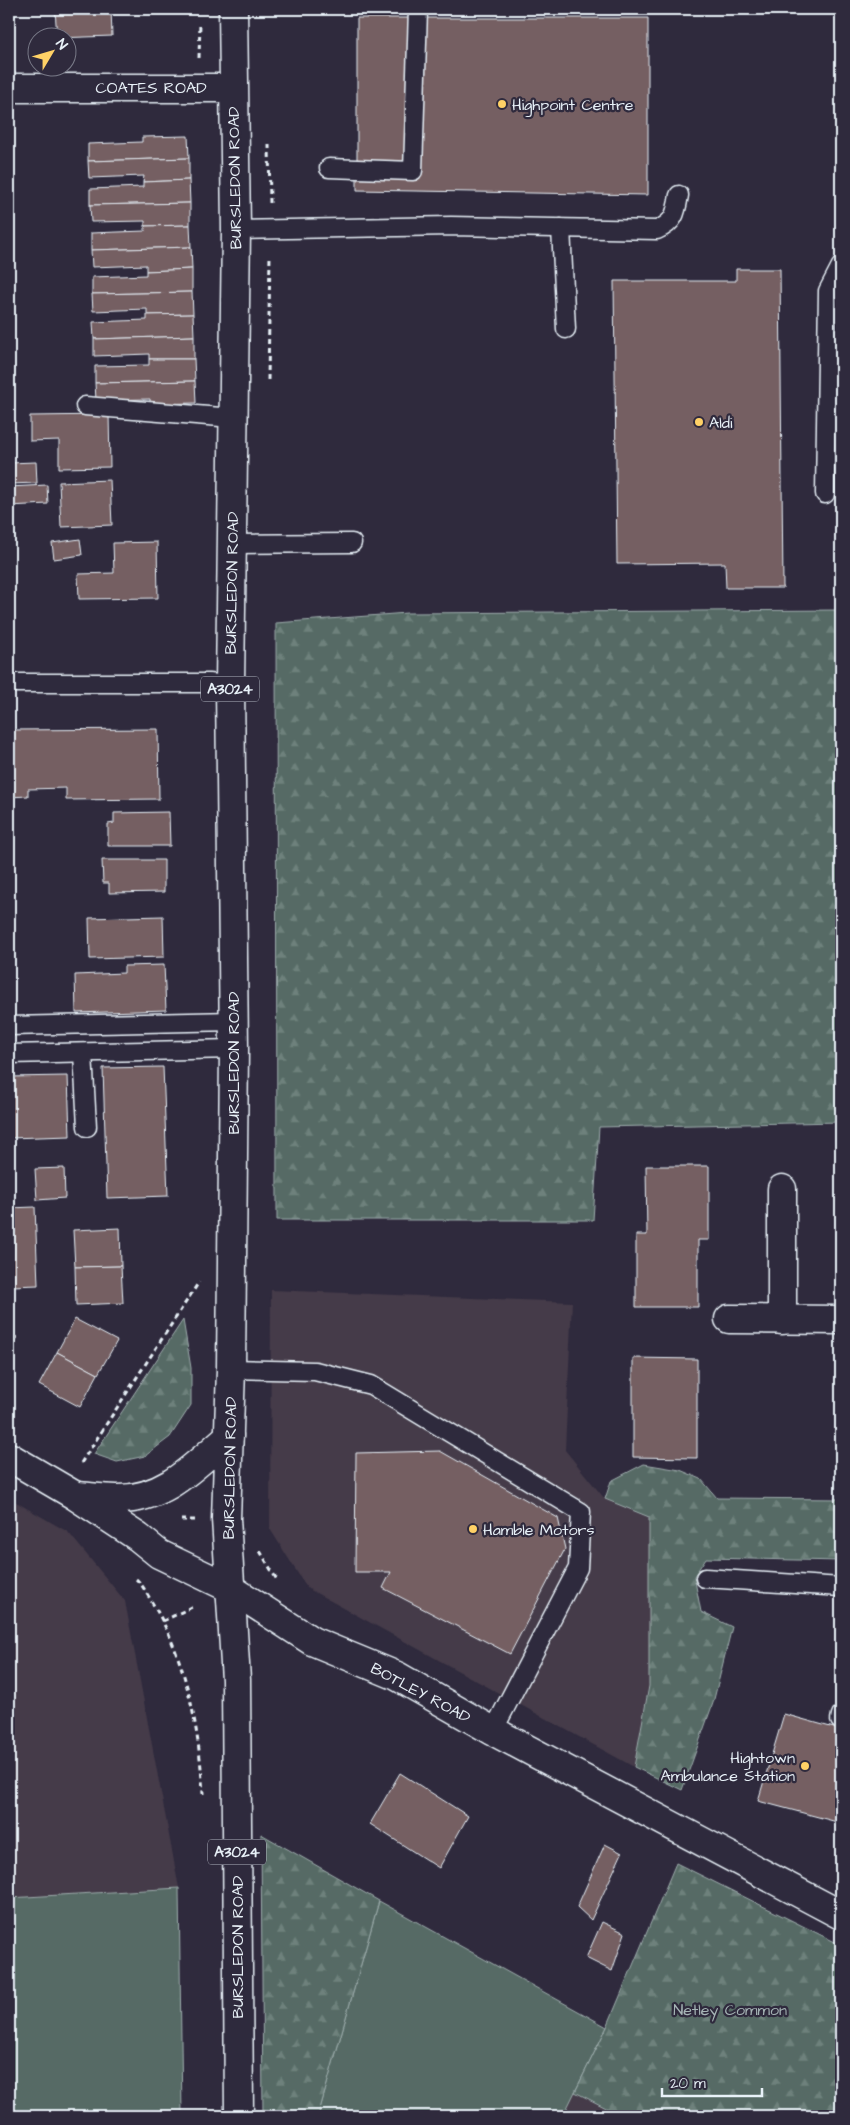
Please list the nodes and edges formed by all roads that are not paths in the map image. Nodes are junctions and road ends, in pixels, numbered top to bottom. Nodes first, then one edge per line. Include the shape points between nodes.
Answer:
1 (233, 9) edge
2 (418, 9) edge
3 (9, 88) edge
4 (233, 88) junction
5 (330, 168) dead end
6 (679, 195) dead end
7 (562, 228) junction
8 (236, 230) junction
9 (841, 266) edge
10 (566, 329) dead end
11 (85, 406) dead end
12 (233, 418) junction
13 (825, 494) dead end
14 (352, 543) dead end
15 (232, 544) junction
16 (9, 683) edge
17 (230, 685) junction
18 (234, 1021) junction
19 (9, 1026) edge
20 (234, 1049) junction
21 (83, 1053) junction
22 (9, 1054) edge
23 (87, 1127) dead end
24 (782, 1189) dead end
25 (729, 1319) dead end
26 (782, 1320) junction
27 (841, 1320) edge
28 (231, 1369) junction
29 (229, 1436) junction
30 (9, 1458) edge
31 (74, 1495) junction
32 (705, 1578) dead end
33 (841, 1587) edge
34 (230, 1588) junction
35 (493, 1731) junction
36 (841, 1915) edge
37 (239, 2116) edge

1 - 4 main road, BURSLEDON ROAD / A3024
2 - 5 lane via 414,171
3 - 4 main road, COATES ROAD
4 - 8 main road, BURSLEDON ROAD / A3024
6 - 7 lane via 676,214 668,225 657,230
7 - 8 lane via 451,226
7 - 10 lane
8 - 12 main road, BURSLEDON ROAD / A3024
9 - 13 lane via 828,292
11 - 12 lane
12 - 15 main road, BURSLEDON ROAD / A3024
14 - 15 lane
15 - 17 main road, BURSLEDON ROAD / A3024
16 - 17 lane
17 - 18 main road, BURSLEDON ROAD / A3024
18 - 19 lane
18 - 20 main road, BURSLEDON ROAD / A3024
20 - 21 lane
20 - 28 main road, BURSLEDON ROAD / A3024
21 - 22 lane
21 - 23 lane
24 - 26 main road
25 - 26 main road
26 - 27 main road
28 - 29 main road, BURSLEDON ROAD / A3024
28 - 35 lane via 315,1371 371,1385 581,1512 578,1568
29 - 31 main road via 180,1479 146,1496 116,1500
29 - 34 main road, BURSLEDON ROAD / A3024 via 226,1520
30 - 31 main road, BOTLEY ROAD
31 - 34 main road, BOTLEY ROAD via 160,1554
32 - 33 lane
34 - 35 main road, BOTLEY ROAD via 312,1641 397,1676
34 - 37 main road, BURSLEDON ROAD / A3024 via 236,1680
35 - 36 main road, BOTLEY ROAD

